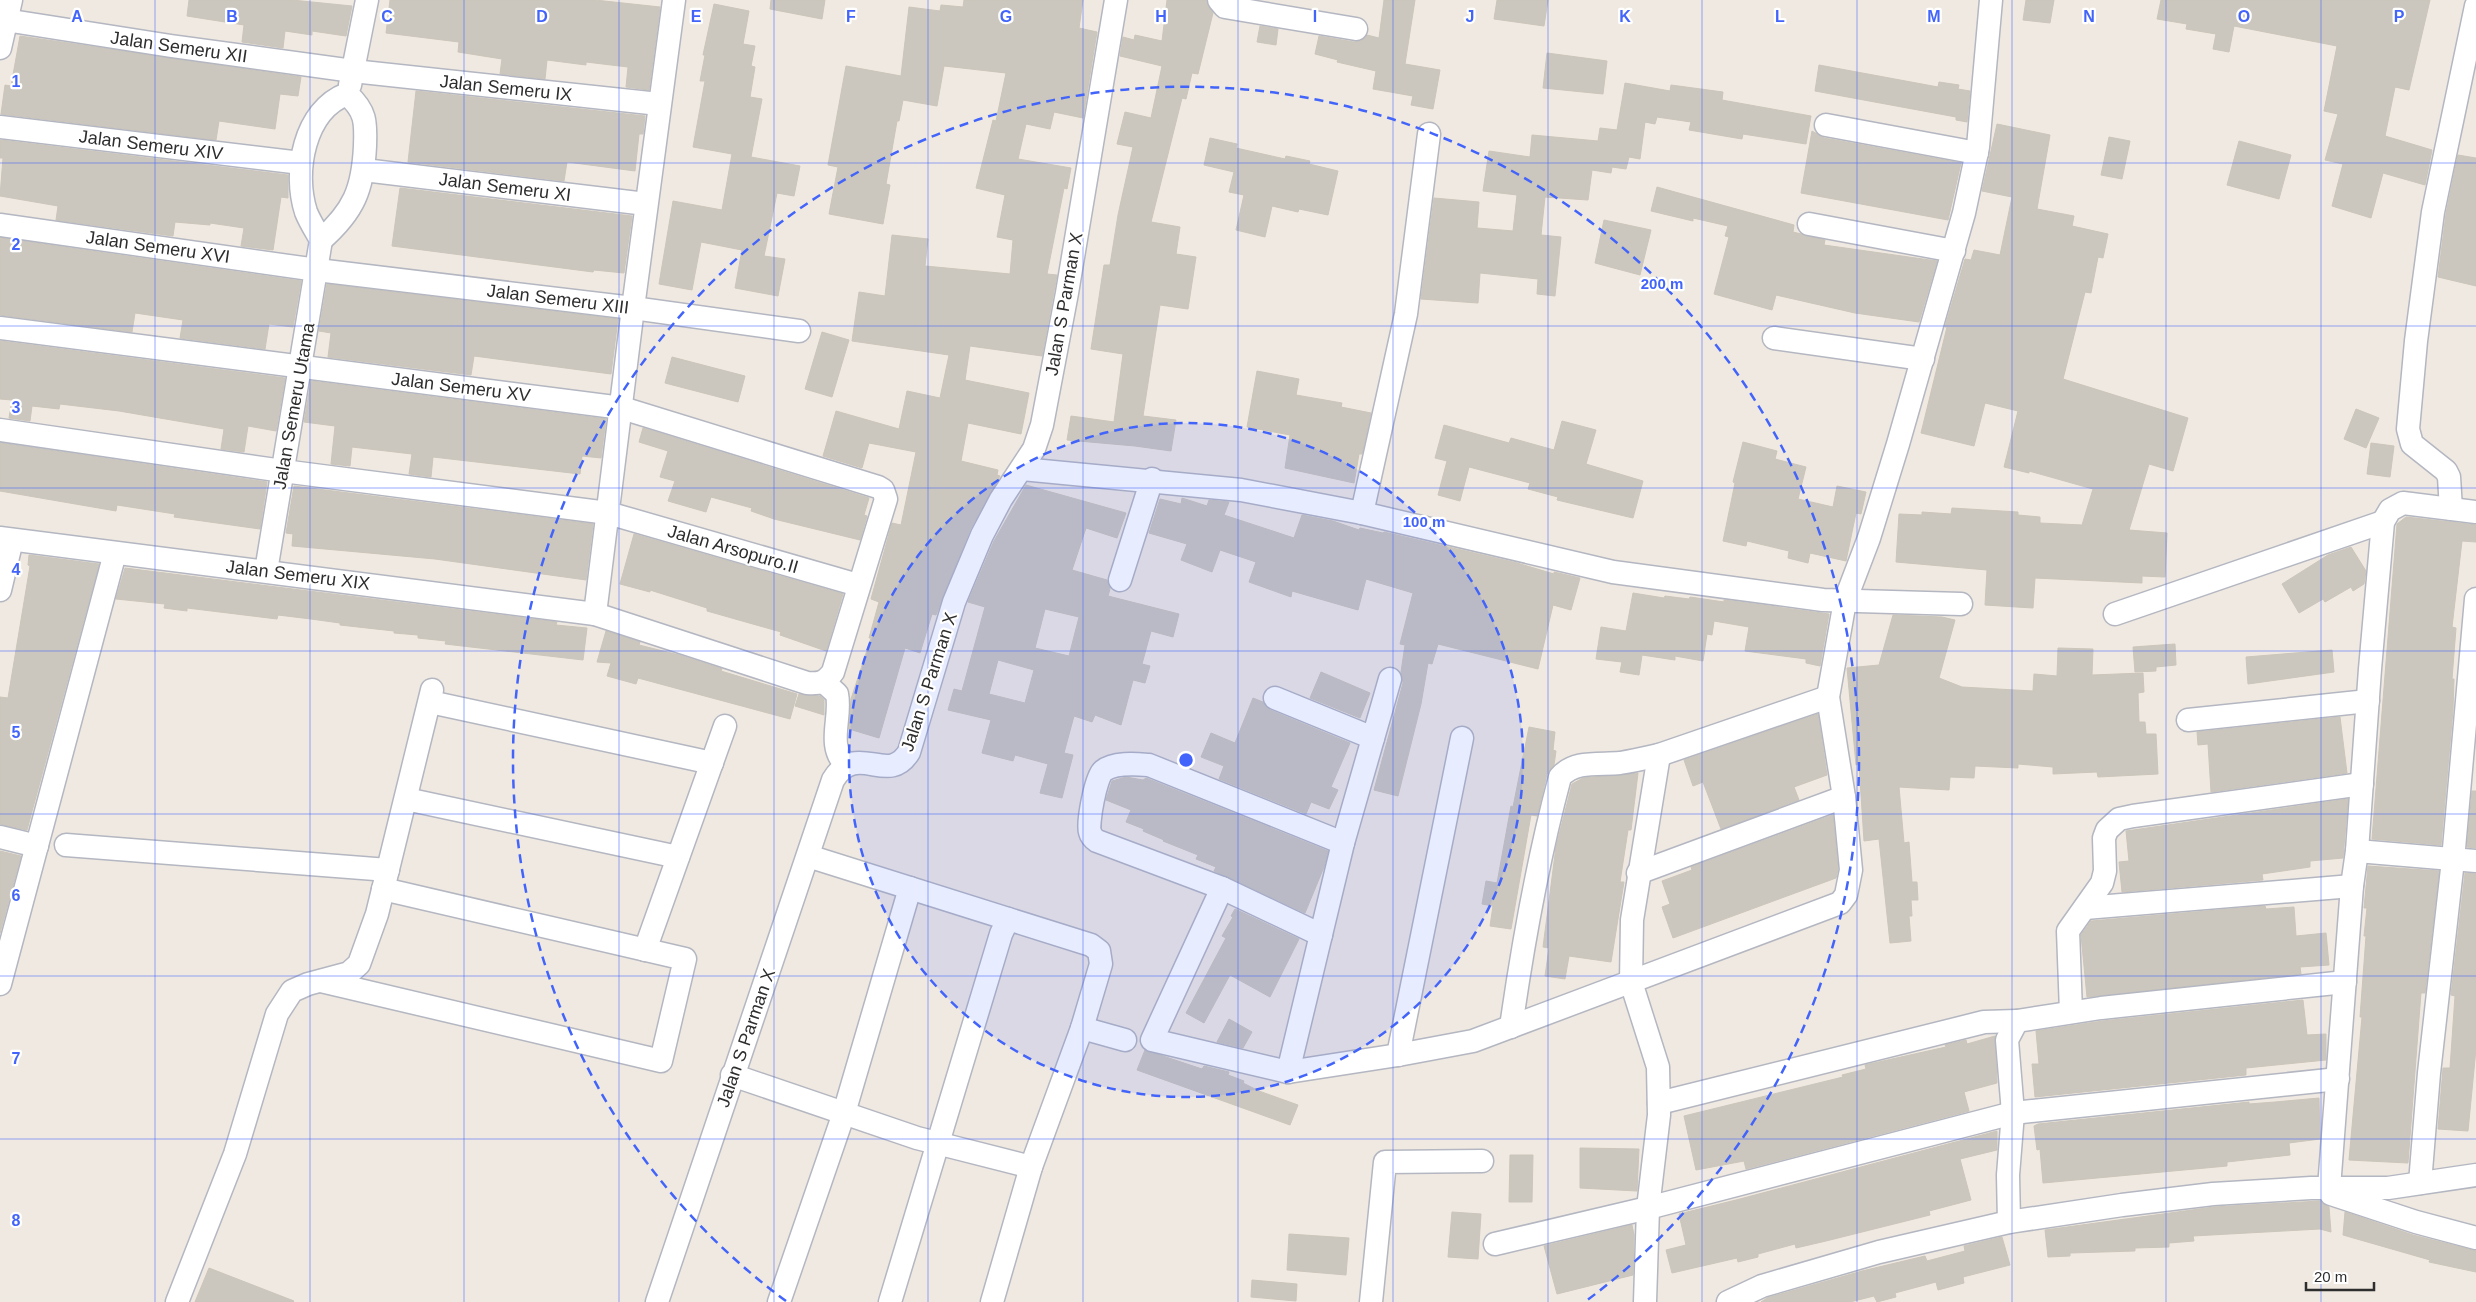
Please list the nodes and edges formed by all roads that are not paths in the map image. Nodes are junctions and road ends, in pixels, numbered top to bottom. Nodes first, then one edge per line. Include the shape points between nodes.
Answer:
1 (368, 0) edge
2 (669, 0) edge
3 (674, 0) edge
4 (1116, 0) edge
5 (1219, 0) edge
6 (1992, 0) edge
7 (2476, 6) edge
8 (8, 10) edge
9 (1356, 29) dead end
10 (0, 48) edge
11 (353, 71) junction
12 (347, 94) junction
13 (659, 104) junction
14 (1826, 125) dead end
15 (0, 127) edge
16 (1429, 134) dead end
17 (1977, 153) junction
18 (301, 162) junction
19 (364, 170) junction
20 (646, 204) junction
21 (1808, 224) dead end
22 (0, 225) edge
23 (321, 240) junction
24 (1954, 251) junction
25 (317, 270) junction
26 (633, 308) junction
27 (0, 328) edge
28 (798, 331) dead end
29 (1774, 338) dead end
30 (1923, 359) junction
31 (300, 367) junction
32 (622, 408) junction
33 (0, 430) edge
34 (1022, 469) junction
35 (283, 470) junction
36 (1152, 480) junction
37 (2451, 508) junction
38 (2476, 512) edge
39 (608, 513) junction
40 (1362, 513) junction
41 (2383, 522) junction
42 (6, 539) edge
43 (116, 553) junction
44 (266, 571) junction
45 (1120, 580) dead end
46 (858, 585) junction
47 (0, 590) edge
48 (2476, 599) edge
49 (1845, 601) junction
50 (1961, 604) dead end
51 (595, 614) junction
52 (2115, 614) dead end
53 (1390, 679) dead end
54 (824, 682) junction
55 (1828, 696) junction
56 (1275, 698) dead end
57 (2368, 701) junction
58 (2188, 720) dead end
59 (725, 726) dead end
60 (1372, 738) junction
61 (1462, 738) dead end
62 (1659, 755) junction
63 (712, 763) junction
64 (846, 765) junction
65 (2362, 784) junction
66 (1844, 797) junction
67 (406, 799) junction
68 (0, 838) edge
69 (1343, 843) junction
70 (66, 845) dead end
71 (37, 846) junction
72 (2357, 851) junction
73 (808, 856) junction
74 (678, 857) junction
75 (2453, 860) junction
76 (2476, 862) edge
77 (1638, 873) junction
78 (386, 880) junction
79 (2352, 886) junction
80 (910, 888) junction
81 (1222, 888) junction
82 (2085, 908) junction
83 (1008, 919) junction
84 (1321, 934) junction
85 (644, 950) junction
86 (321, 982) junction
87 (1631, 982) junction
88 (2345, 982) junction
89 (0, 984) edge
90 (2071, 1012) junction
91 (2017, 1021) junction
92 (1510, 1027) junction
93 (1082, 1028) junction
94 (1125, 1040) dead end
95 (1398, 1055) junction
96 (1288, 1072) junction
97 (732, 1074) junction
98 (2338, 1079) junction
99 (1659, 1103) junction
100 (844, 1113) junction
101 (2013, 1113) junction
102 (938, 1144) junction
103 (1482, 1161) dead end
104 (1031, 1166) junction
105 (2476, 1175) edge
106 (2420, 1183) junction
107 (2320, 1188) junction
108 (1648, 1208) junction
109 (2009, 1222) junction
110 (2476, 1238) edge
111 (1495, 1244) dead end
112 (177, 1302) edge
113 (657, 1302) edge
114 (779, 1302) edge
115 (890, 1302) edge
116 (992, 1302) edge
117 (1371, 1302) edge
118 (1645, 1302) edge
119 (1728, 1302) edge

1 - 11 street
2 - 3 street
3 - 13 street
4 - 34 street, Jalan S Parman X via 1042,425 1034,449
5 - 9 street via 1225,6
6 - 17 street
7 - 37 street via 2433,212 2408,429 2412,444 2446,470
8 - 10 street
8 - 11 street, Jalan Semeru XII via 171,46
11 - 12 street
11 - 13 street, Jalan Semeru IX
12 - 18 street via 316,116
12 - 19 street via 360,105 364,119
13 - 20 street
14 - 17 street
15 - 18 street, Jalan Semeru XIV
16 - 40 street via 1406,314
17 - 24 street
18 - 23 street via 306,213
19 - 20 street, Jalan Semeru XI
19 - 23 street via 351,206 339,224
20 - 26 street
21 - 24 street
22 - 25 street, Jalan Semeru XVI
23 - 25 street, Jalan Semeru Utama
24 - 30 street
25 - 26 street, Jalan Semeru XIII
25 - 31 street, Jalan Semeru Utama
26 - 28 street, Jalan Semeru XIII
26 - 32 street
27 - 31 street, Jalan Semeru XV
29 - 30 street
30 - 49 street via 1869,538
31 - 32 street, Jalan Semeru XV
31 - 35 street, Jalan Semeru Utama
32 - 39 street
32 - 46 street, Jalan Semeru XV via 881,488 885,493 885,506
33 - 35 street, Jalan Arsopuro.II
34 - 36 street
34 - 64 street, Jalan S Parman X via 982,535 954,602 909,752 897,766 853,762
35 - 39 street, Jalan Arsopuro.II
35 - 44 street, Jalan Semeru Utama
36 - 40 street via 1241,490
36 - 45 street
37 - 38 street
37 - 41 street via 2398,504
39 - 46 street, Jalan Arsopuro.II
39 - 51 street
40 - 49 street via 1613,572
41 - 52 street
41 - 57 street
42 - 43 street, Jalan Semeru XIX
42 - 47 street
43 - 44 street, Jalan Semeru XIX
43 - 71 street
44 - 51 street, Jalan Semeru XIX
46 - 54 street via 833,672
48 - 75 street
49 - 50 street
49 - 55 street
51 - 54 street, Jalan Semeru XIX via 807,683
53 - 60 street
54 - 64 street via 837,694 836,748 839,759
55 - 62 street
55 - 66 street
56 - 60 street
57 - 58 street
57 - 65 street
59 - 63 street
60 - 69 street
61 - 95 street
62 - 77 street
62 - 92 street via 1635,761 1576,766 1560,777 1523,944
63 - 67 street via 431,696
63 - 74 street
64 - 73 street, Jalan S Parman X via 833,780
65 - 72 street
65 - 82 street via 2119,819 2107,830 2102,883
66 - 77 street
66 - 87 street via 1851,870 1843,901
67 - 74 street
67 - 78 street
68 - 71 street
69 - 81 street via 1149,766 1136,764 1103,771 1089,821 1089,832 1093,838
69 - 84 street
70 - 78 street
71 - 89 street
72 - 75 street
72 - 79 street
73 - 80 street
73 - 97 street, Jalan S Parman X
74 - 85 street
75 - 76 street
75 - 106 street via 2428,1073
77 - 87 street via 1632,920
78 - 85 street
78 - 86 street via 359,964 349,973
79 - 82 street
79 - 88 street
80 - 83 street
80 - 100 street
81 - 84 street
81 - 96 street via 1152,1040
82 - 90 street via 2070,926 2067,936
83 - 93 street via 1099,950 1101,964
83 - 102 street
84 - 96 street
85 - 86 street via 685,960 661,1061
86 - 112 street via 292,992 277,1014 235,1154
87 - 92 street
87 - 99 street via 1658,1067
88 - 90 street
88 - 98 street
90 - 91 street
91 - 99 street via 1984,1022
91 - 101 street via 2007,1040
92 - 95 street via 1473,1041
93 - 94 street
93 - 104 street
95 - 96 street
97 - 100 street
97 - 113 street, Jalan S Parman X
98 - 101 street
98 - 107 street
99 - 108 street
100 - 102 street
100 - 114 street
101 - 108 street
101 - 109 street via 2008,1176
102 - 104 street
102 - 115 street
103 - 117 street via 1385,1162
104 - 116 street
105 - 106 street
106 - 107 street via 2388,1188
107 - 109 street via 2194,1196
107 - 110 street via 2416,1222
108 - 111 street
108 - 118 street
109 - 119 street via 1879,1252 1762,1286

